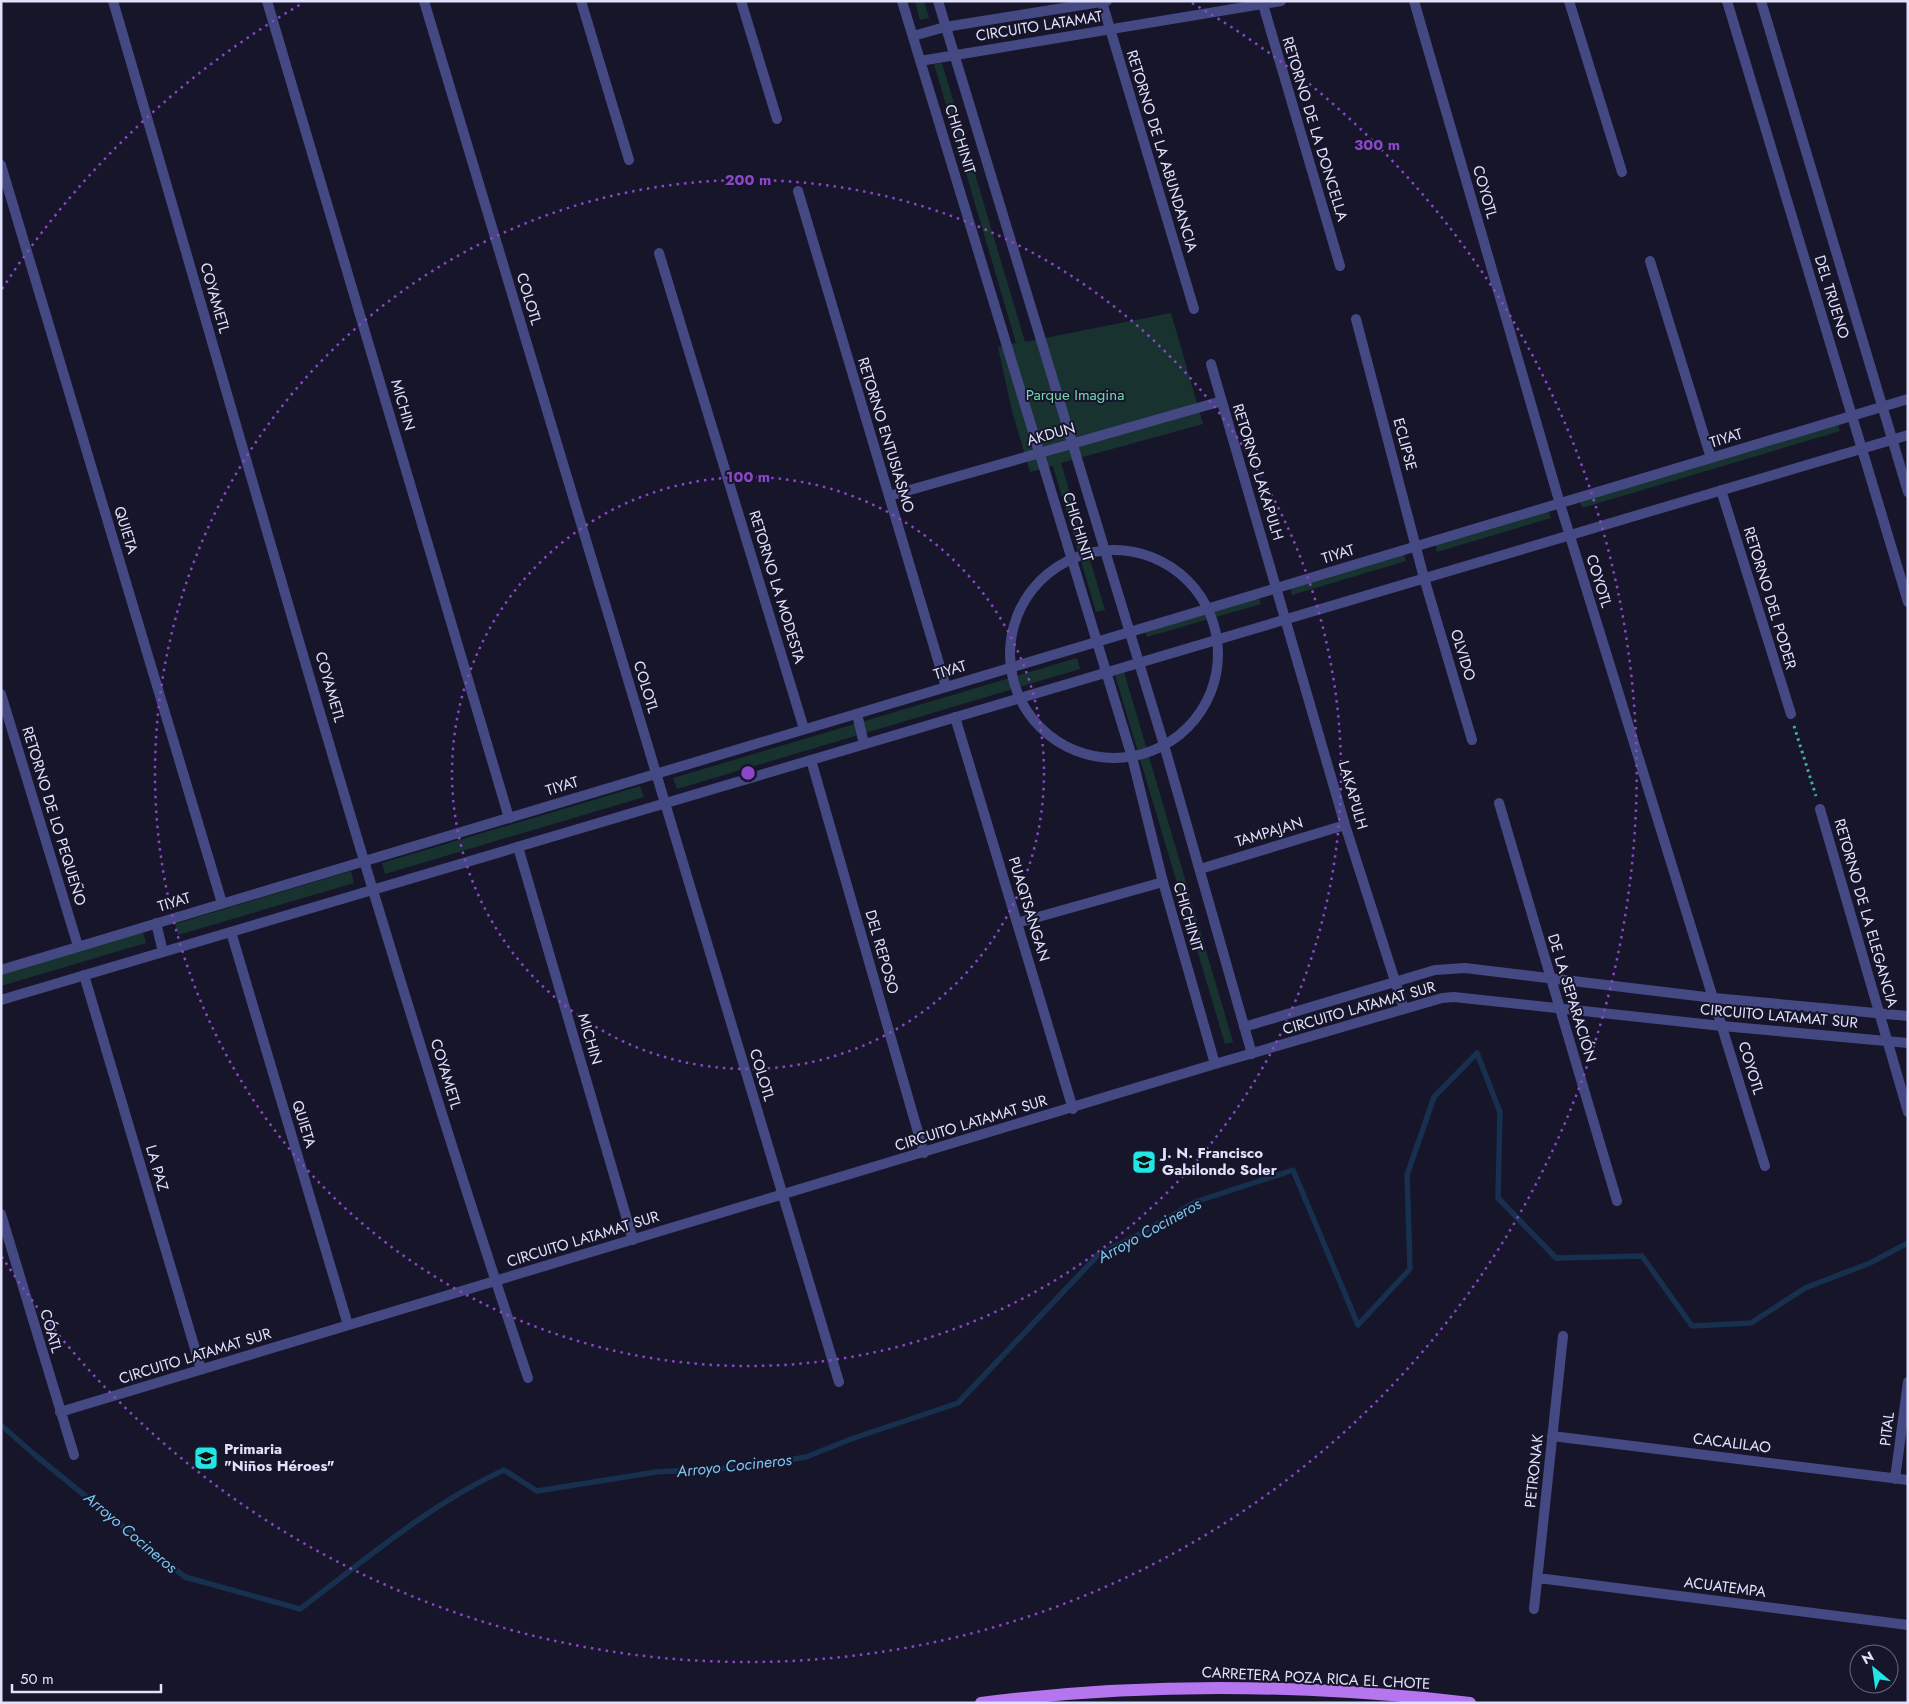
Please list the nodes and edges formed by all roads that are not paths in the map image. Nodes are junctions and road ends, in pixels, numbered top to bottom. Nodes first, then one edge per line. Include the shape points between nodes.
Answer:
1 (113, 1) edge
2 (267, 1) edge
3 (424, 1) edge
4 (581, 1) edge
5 (741, 1) edge
6 (902, 1) edge
7 (938, 1) edge
8 (1280, 1) edge
9 (1414, 1) edge
10 (1569, 1) edge
11 (1727, 1) edge
12 (1761, 1) edge
13 (1105, 2) edge
14 (1262, 3) edge
15 (945, 27) junction
16 (1110, 30) junction
17 (912, 36) junction
18 (954, 55) junction
19 (920, 60) junction
20 (777, 119) dead end
21 (629, 160) dead end
22 (1, 165) edge
23 (1622, 172) dead end
24 (798, 191) dead end
25 (659, 253) dead end
26 (1650, 261) dead end
27 (1340, 266) dead end
28 (1194, 309) dead end
29 (1356, 319) dead end
30 (1211, 364) dead end
31 (1908, 399) edge
32 (1222, 401) junction
33 (1883, 407) junction
34 (1852, 416) junction
35 (1908, 435) edge
36 (1892, 440) junction
37 (1072, 444) junction
38 (1862, 448) junction
39 (1040, 453) junction
40 (1711, 458) junction
41 (1721, 490) junction
42 (1908, 492) edge
43 (889, 496) junction
44 (1560, 504) junction
45 (1569, 535) junction
46 (1417, 546) junction
47 (1105, 550) junction
48 (1072, 558) junction
49 (1424, 578) junction
50 (1278, 588) junction
51 (1908, 602) edge
52 (1208, 608) junction
53 (1287, 619) junction
54 (1130, 632) junction
55 (1217, 640) junction
56 (1097, 642) junction
57 (1139, 663) junction
58 (1010, 668) junction
59 (1107, 672) junction
60 (946, 687) junction
61 (1, 694) edge
62 (1019, 698) junction
63 (857, 714) junction
64 (1791, 714) road end
65 (956, 717) junction
66 (804, 729) junction
67 (1472, 740) dead end
68 (864, 744) junction
69 (1164, 745) junction
70 (1132, 756) junction
71 (811, 760) junction
72 (656, 774) junction
73 (664, 803) junction
74 (1499, 803) dead end
75 (1820, 809) road end
76 (509, 818) junction
77 (1346, 825) junction
78 (518, 847) junction
79 (365, 861) junction
80 (1200, 869) junction
81 (1163, 882) junction
82 (373, 890) junction
83 (222, 904) junction
84 (156, 923) junction
85 (1017, 923) junction
86 (231, 932) junction
87 (78, 946) junction
88 (163, 952) junction
89 (1, 970) edge
90 (84, 975) junction
91 (1551, 978) junction
92 (1396, 982) junction
93 (1714, 998) junction
94 (1, 1000) edge
95 (1560, 1008) junction
96 (1404, 1009) junction
97 (1879, 1012) junction
98 (1908, 1016) edge
99 (1722, 1026) junction
100 (1244, 1027) junction
101 (1887, 1041) junction
102 (1908, 1043) edge
103 (1252, 1054) junction
104 (1214, 1064) junction
105 (1073, 1108) junction
106 (1908, 1112) edge
107 (924, 1153) junction
108 (1764, 1166) dead end
109 (783, 1195) junction
110 (1617, 1201) dead end
111 (1, 1214) edge
112 (634, 1240) junction
113 (495, 1281) junction
114 (348, 1325) junction
115 (1563, 1336) dead end
116 (201, 1369) junction
117 (528, 1378) dead end
118 (839, 1382) dead end
119 (1908, 1382) edge
120 (60, 1412) junction
121 (1552, 1436) junction
122 (74, 1455) dead end
123 (1895, 1479) junction
124 (1908, 1480) edge
125 (1538, 1578) junction
126 (1534, 1609) dead end
127 (1908, 1625) edge
128 (981, 1703) edge
129 (1470, 1703) edge

1 - 79 street, COYAMETL
2 - 76 street, MICHIN
3 - 72 street, COLOTL
4 - 21 street
5 - 20 street
6 - 17 street, CHICHINIT
7 - 15 street, CHICHINIT
8 - 14 street, CIRCUITO LATAMAT
9 - 44 street, COYOTL
10 - 23 street
11 - 34 street, DEL TRUENO
12 - 33 street, DEL TRUENO
13 - 15 street, CIRCUITO LATAMAT
13 - 16 street, RETORNO DE LA ABUNDANCIA
14 - 16 street, CIRCUITO LATAMAT
14 - 27 street, RETORNO DE LA DONCELLA
15 - 17 street, CIRCUITO LATAMAT
15 - 18 street, CHICHINIT
16 - 18 street, CIRCUITO LATAMAT
16 - 28 street, RETORNO DE LA ABUNDANCIA
17 - 19 street, CHICHINIT
18 - 19 street, CIRCUITO LATAMAT
18 - 37 street, CHICHINIT
19 - 39 street, CHICHINIT
22 - 83 street, QUIETA
24 - 43 street, RETORNO ENTUSIASMO
25 - 66 street, RETORNO LA MODESTA
26 - 40 street
29 - 46 street, ECLIPSE
30 - 32 street, RETORNO LAKAPULH
31 - 33 street, TIYAT
32 - 37 street, AKDUN
32 - 50 street, RETORNO LAKAPULH
33 - 34 street, TIYAT
33 - 36 street, DEL TRUENO
34 - 38 street, DEL TRUENO
34 - 40 street, TIYAT
35 - 36 street
36 - 38 street
36 - 42 street, DEL TRUENO
37 - 39 street, AKDUN
37 - 47 street, CHICHINIT
38 - 41 street
38 - 51 street, DEL TRUENO
39 - 43 street, AKDUN
39 - 48 street, CHICHINIT
40 - 44 street, TIYAT
41 - 45 street
41 - 64 street, RETORNO DEL PODER
43 - 60 street, RETORNO ENTUSIASMO
44 - 45 street, COYOTL
44 - 46 street, TIYAT
45 - 49 street
45 - 93 street, COYOTL
46 - 49 street, ECLIPSE
46 - 50 street, TIYAT
47 - 48 street
47 - 52 street via 1136,551 1166,562 1190,582
47 - 54 street, CHICHINIT
48 - 56 street, CHICHINIT
48 - 58 street via 1044,576 1023,602 1011,634
49 - 53 street
49 - 67 street, OLVIDO
50 - 52 street, TIYAT
50 - 53 street, LAKAPULH
52 - 54 street, TIYAT
52 - 55 street
53 - 55 street
53 - 77 street, LAKAPULH
54 - 56 street, TIYAT
54 - 57 street, CHICHINIT
55 - 57 street
55 - 69 street via 1214,682 1195,719
56 - 58 street, TIYAT
56 - 59 street, CHICHINIT
57 - 59 street
57 - 69 street, CHICHINIT
58 - 60 street, TIYAT
58 - 62 street
59 - 62 street
59 - 70 street, CHICHINIT
60 - 63 street, TIYAT
61 - 87 street, RETORNO DE LO PEQUEÑO
62 - 65 street
62 - 70 street via 1040,728 1067,747 1099,757
63 - 66 street, TIYAT
63 - 68 street
65 - 68 street
65 - 85 street, PUAQTSANGAN
66 - 72 street, TIYAT
68 - 71 street
69 - 70 street
69 - 80 street, CHICHINIT
70 - 81 street, CHICHINIT
71 - 73 street
71 - 107 street, DEL REPOSO
72 - 73 street, COLOTL
72 - 76 street, TIYAT
73 - 78 street
73 - 109 street, COLOTL
74 - 91 street, DE LA SEPARACIÓN
75 - 97 street, RETORNO DE LA ELEGANCIA
76 - 79 street, TIYAT
77 - 80 street, TAMPAJAN
77 - 92 street, LAKAPULH
78 - 82 street
78 - 112 street, MICHIN
79 - 82 street, COYAMETL
79 - 83 street, TIYAT
80 - 100 street, CHICHINIT
81 - 85 street
81 - 104 street, CHICHINIT
82 - 86 street
82 - 113 street, COYAMETL
83 - 84 street, TIYAT
84 - 87 street, TIYAT
84 - 88 street
85 - 105 street, PUAQTSANGAN
86 - 88 street
86 - 114 street, QUIETA
87 - 89 street, TIYAT
88 - 90 street
90 - 94 street
90 - 116 street, LA PAZ
91 - 92 street, CIRCUITO LATAMAT SUR via 1465,968 1435,970
91 - 93 street, CIRCUITO LATAMAT SUR
91 - 95 street, DE LA SEPARACIÓN
92 - 96 street, LAKAPULH
92 - 100 street, CIRCUITO LATAMAT SUR
93 - 97 street, CIRCUITO LATAMAT SUR
93 - 99 street, COYOTL
95 - 96 street, CIRCUITO LATAMAT SUR via 1468,997 1442,998
95 - 99 street, CIRCUITO LATAMAT SUR
95 - 110 street, DE LA SEPARACIÓN
96 - 103 street, CIRCUITO LATAMAT SUR
97 - 98 street, CIRCUITO LATAMAT SUR
97 - 101 street, RETORNO DE LA ELEGANCIA
99 - 101 street, CIRCUITO LATAMAT SUR
99 - 108 street, COYOTL
100 - 103 street, CHICHINIT
101 - 102 street, CIRCUITO LATAMAT SUR
101 - 106 street, RETORNO DE LA ELEGANCIA
103 - 104 street, CIRCUITO LATAMAT SUR
104 - 105 street, CIRCUITO LATAMAT SUR
105 - 107 street, CIRCUITO LATAMAT SUR
107 - 109 street, CIRCUITO LATAMAT SUR
109 - 112 street, CIRCUITO LATAMAT SUR
109 - 118 street, COLOTL
111 - 120 street, CÓATL
112 - 113 street, CIRCUITO LATAMAT SUR
113 - 114 street, CIRCUITO LATAMAT SUR
113 - 117 street, COYAMETL
114 - 116 street, CIRCUITO LATAMAT SUR
115 - 121 street, PETRONAK
116 - 120 street, CIRCUITO LATAMAT SUR
119 - 123 street, PITAL
120 - 122 street, CÓATL
121 - 123 street, CACALILAO
121 - 125 street, PETRONAK
123 - 124 street, CACALILAO
125 - 126 street, PETRONAK
125 - 127 street, ACUATEMPA
128 - 129 main road, CARRETERA POZA RICA EL CHOTE via 1110,1690 1238,1687

